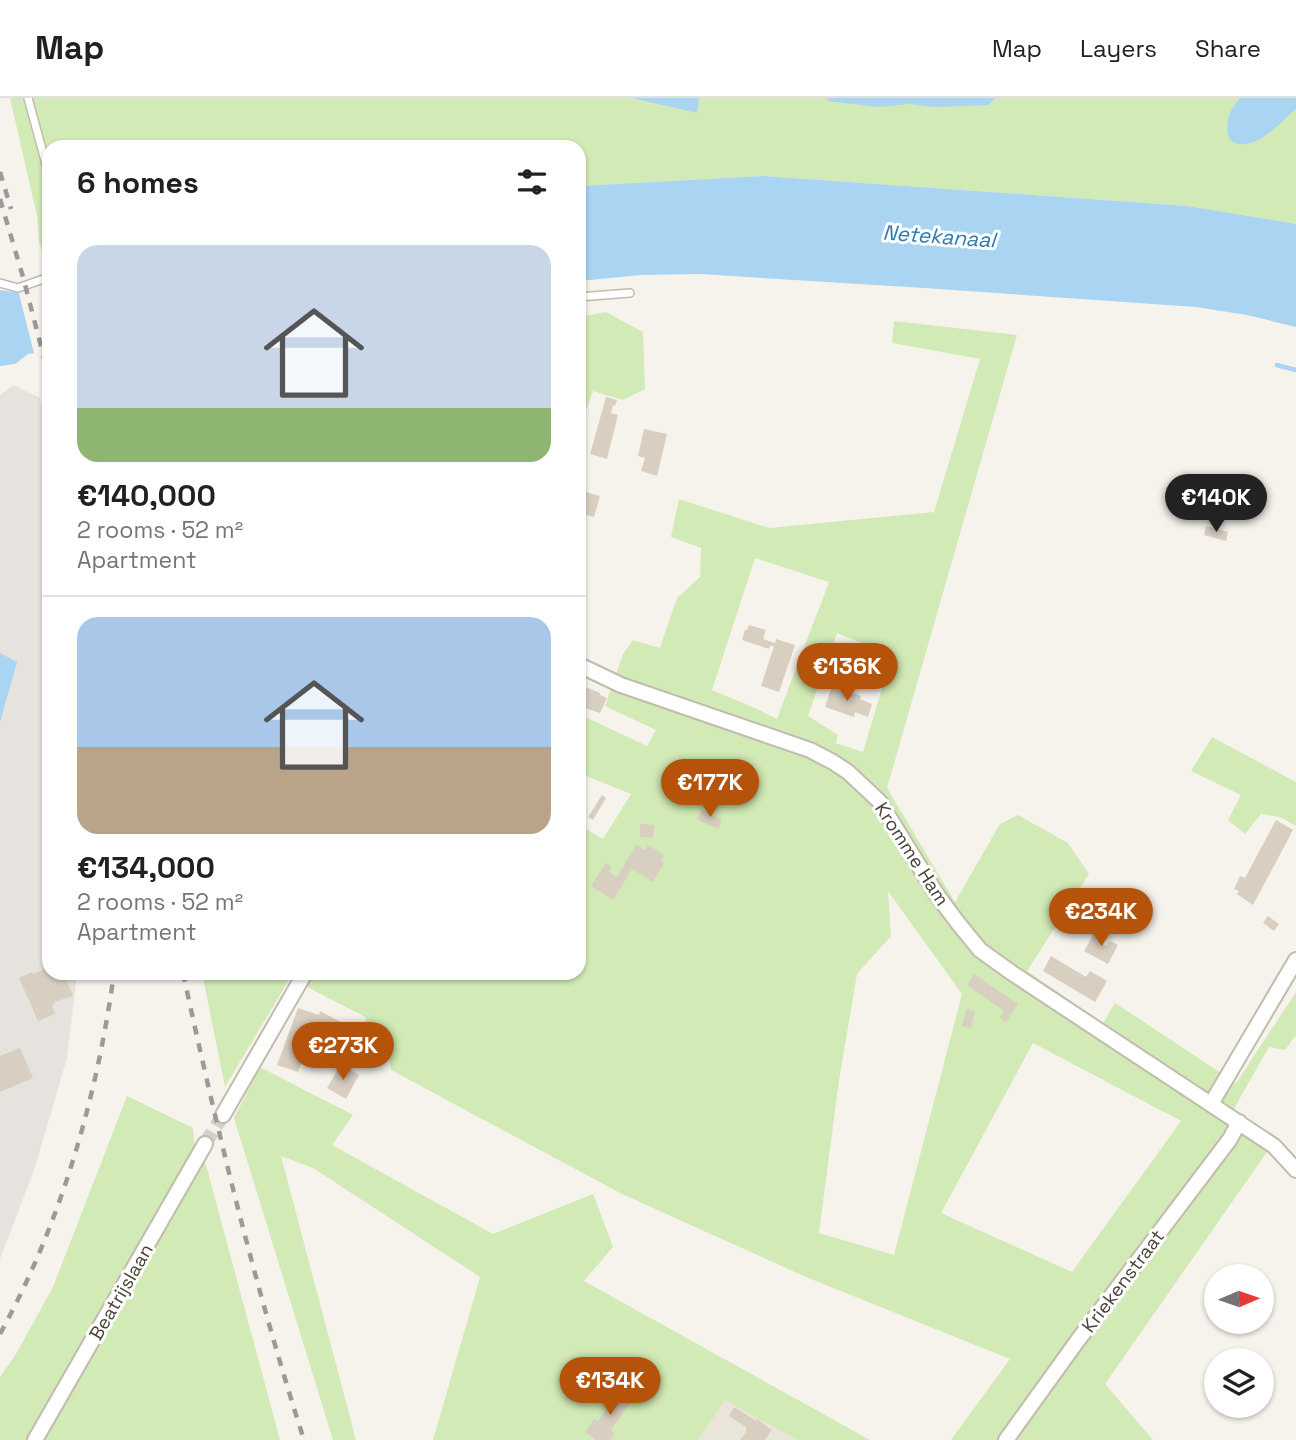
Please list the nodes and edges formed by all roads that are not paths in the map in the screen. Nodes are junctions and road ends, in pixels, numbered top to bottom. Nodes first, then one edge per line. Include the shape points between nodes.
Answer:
1 (28, 98) edge
2 (42, 149) edge
3 (42, 279) edge
4 (0, 283) edge
5 (630, 293) dead end
6 (586, 297) edge
7 (586, 668) edge
8 (1296, 960) edge
9 (301, 980) edge
10 (1211, 1104) junction
11 (223, 1115) tunnel mouth
12 (1239, 1122) junction
13 (205, 1144) tunnel mouth
14 (1296, 1170) edge
15 (35, 1440) edge
16 (1006, 1440) edge

1 - 2 lane
3 - 4 lane via 18,288
5 - 6 lane
7 - 10 street, Kromme Ham via 833,762 879,801 937,895 980,950
8 - 10 street
9 - 11 street
10 - 12 street, Kromme Ham
12 - 14 street, Kromme Ham via 1274,1146
12 - 16 street, Kriekenstraat
13 - 15 street, Beatrijslaan

